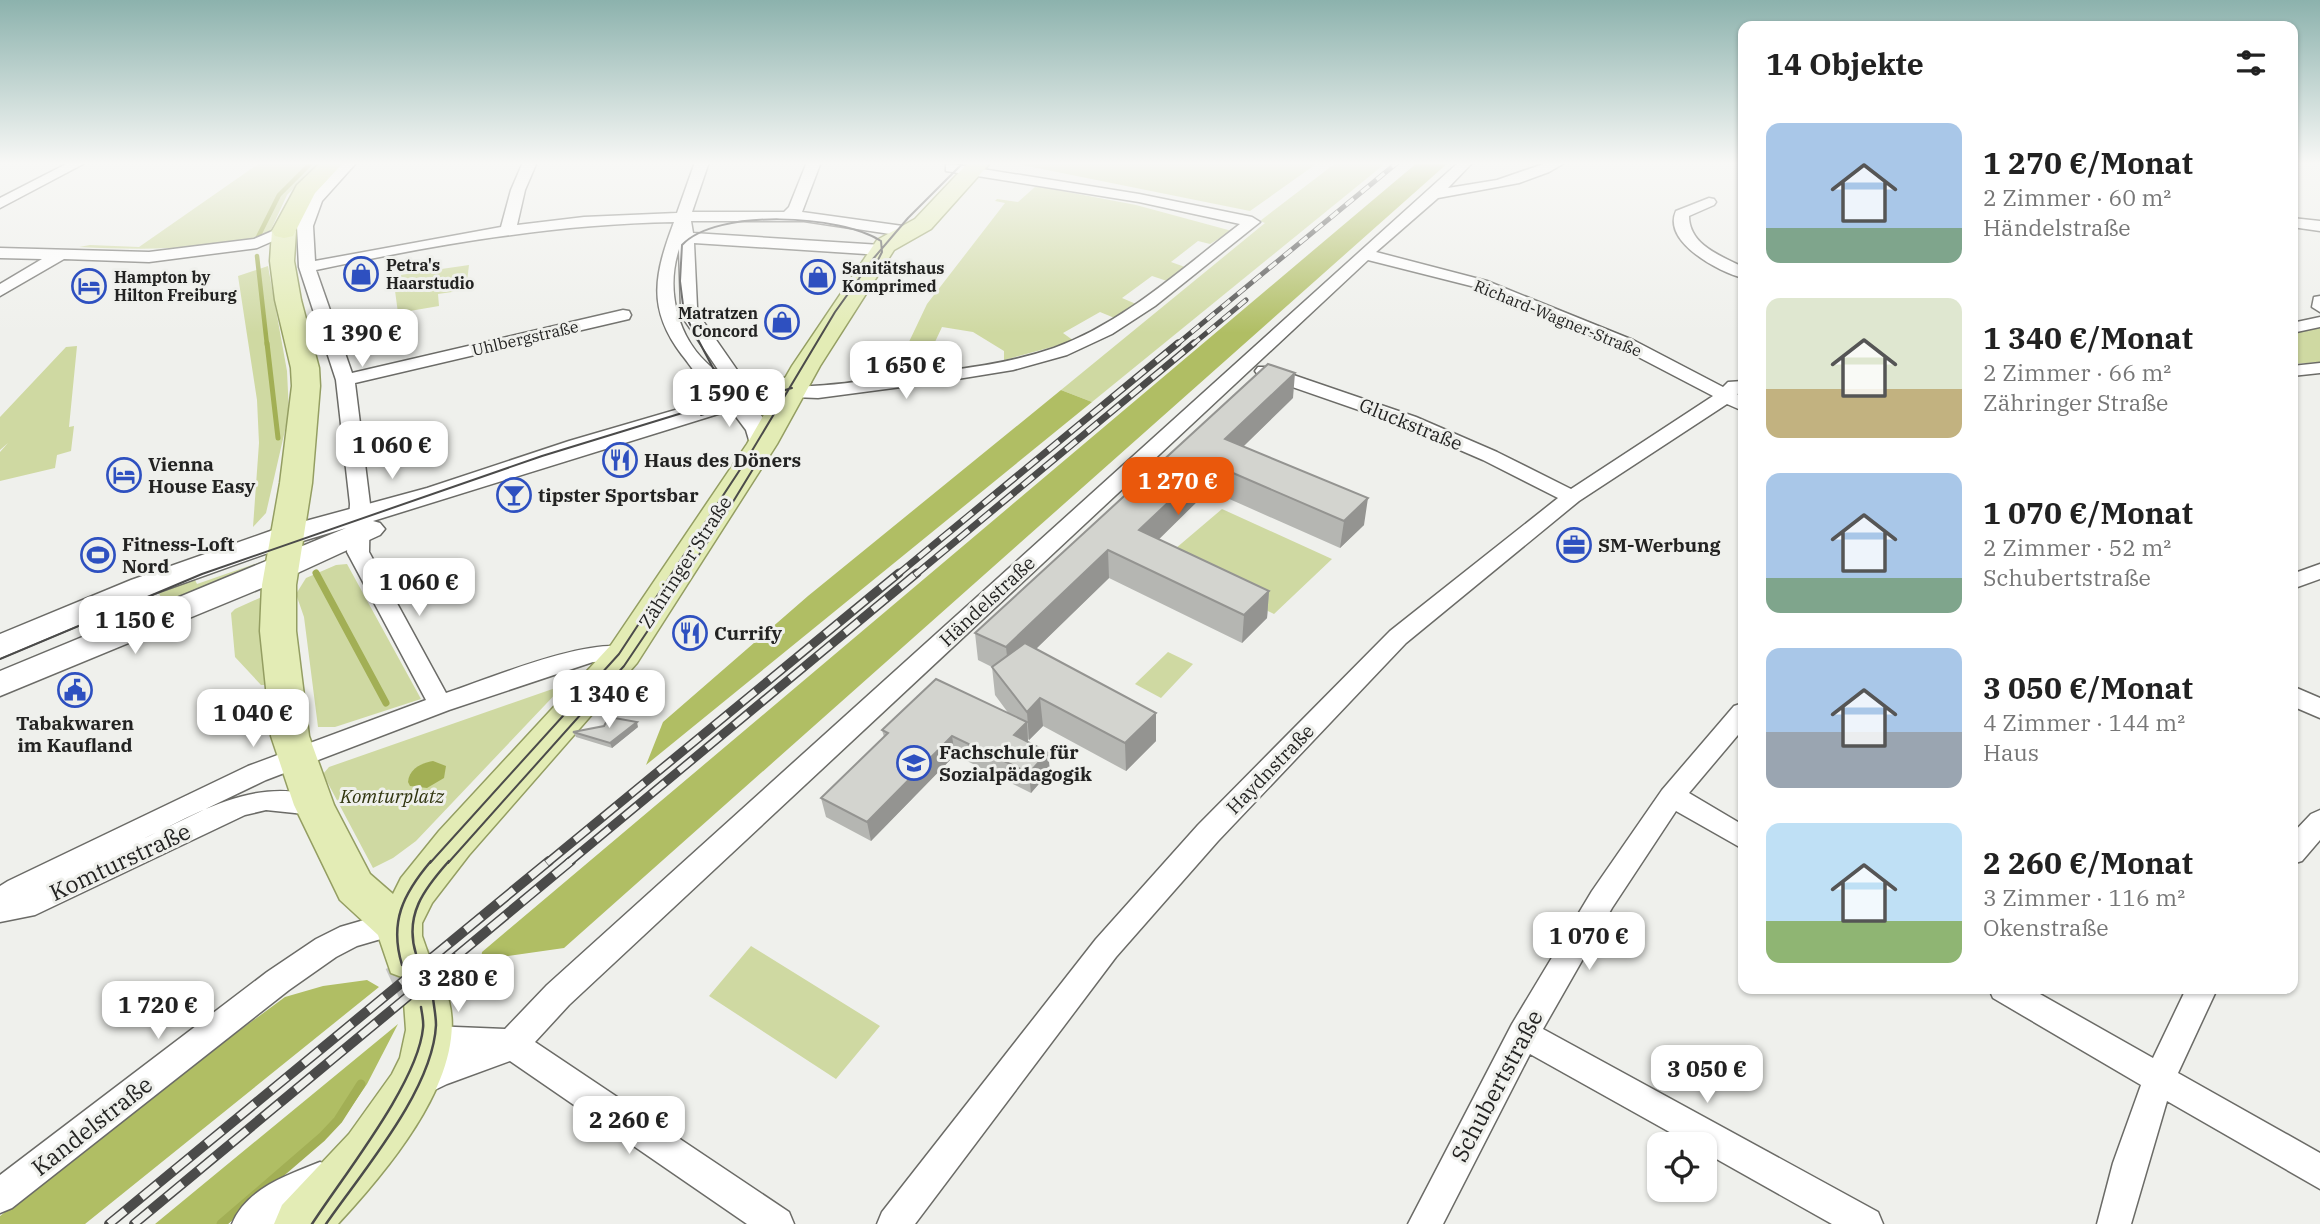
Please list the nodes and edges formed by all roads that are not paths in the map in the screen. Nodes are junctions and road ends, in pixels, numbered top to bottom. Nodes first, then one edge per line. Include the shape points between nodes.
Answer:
1 (298, 219) edge
2 (308, 219) edge
3 (511, 219) edge
4 (635, 219) edge
5 (683, 219) edge
6 (828, 219) edge
7 (892, 219) edge
8 (926, 219) edge
9 (1238, 219) edge
10 (1405, 219) edge
11 (1681, 219) edge
12 (2298, 223) edge
13 (2320, 226) edge
14 (508, 230) junction
15 (681, 237) junction
16 (887, 237) junction
17 (291, 251) junction
18 (1365, 254) junction
19 (0, 255) edge
20 (53, 259) junction
21 (1738, 270) edge
22 (0, 291) edge
23 (2320, 301) edge
24 (2320, 307) edge
25 (623, 315) dead end
26 (2320, 321) edge
27 (2298, 326) edge
28 (1245, 364) junction
29 (2320, 368) edge
30 (2298, 371) edge
31 (345, 380) junction
32 (761, 391) junction
33 (1737, 396) edge
34 (762, 444) junction
35 (1572, 497) junction
36 (360, 525) junction
37 (283, 553) junction
38 (2320, 571) edge
39 (2298, 580) edge
40 (0, 647) edge
41 (624, 654) junction
42 (0, 684) edge
43 (2298, 698) edge
44 (440, 704) junction
45 (2320, 709) edge
46 (1738, 718) edge
47 (298, 756) junction
48 (234, 796) junction
49 (1672, 796) junction
50 (314, 805) junction
51 (2320, 821) edge
52 (1738, 835) edge
53 (2298, 846) edge
54 (0, 901) edge
55 (0, 910) edge
56 (401, 935) junction
57 (2013, 994) edge
58 (2200, 994) edge
59 (429, 1021) joint
60 (1523, 1034) junction
61 (511, 1044) junction
62 (2159, 1079) junction
63 (410, 1089) junction
64 (2320, 1172) edge
65 (0, 1196) edge
66 (343, 1199) edge
67 (256, 1224) edge
68 (301, 1224) edge
69 (777, 1224) edge
70 (894, 1224) edge
71 (1425, 1224) edge
72 (1866, 1224) edge
73 (2114, 1224) edge

1 - 17 highway
2 - 17 street
3 - 14 street
4 - 14 street
5 - 15 street
6 - 16 street via 852,221
7 - 16 main road, Zähringer Straße
8 - 16 main road, Zähringer Straße
9 - 32 street via 1252,222 1124,319 1084,342 982,370
10 - 18 street, Händelstraße
11 - 21 street via 1685,239
12 - 13 street
14 - 17 street
15 - 16 street
15 - 32 street via 694,321
15 - 32 street via 666,268 657,309 705,372
16 - 32 main road, Zähringer Straße
17 - 20 street via 108,265
17 - 20 street via 257,243 169,255
17 - 31 street
17 - 37 main road via 288,300 305,368 307,405
18 - 28 street, Händelstraße
18 - 33 street, Richard-Wagner-Straße via 1481,284 1628,344
19 - 20 street
20 - 22 street
23 - 24 street
25 - 31 street, Uhlbergstraße
26 - 27 street
28 - 35 street, Gluckstraße via 1409,421
28 - 61 street, Händelstraße via 558,995
29 - 30 street
31 - 36 street
32 - 34 main road, Zähringer Straße
32 - 34 main road
32 - 36 main road via 579,447
33 - 35 street, Haydnstraße
34 - 41 main road, Zähringer Straße
35 - 70 street, Haydnstraße via 1398,637 1208,833 1106,948
36 - 37 main road
36 - 44 street via 358,552
37 - 40 main road via 142,587
37 - 42 main road
37 - 47 main road via 278,631 290,736
38 - 39 street
41 - 44 street via 592,654
41 - 56 main road, Zähringer Straße via 433,868 416,891
43 - 45 street
44 - 47 street
46 - 49 street, Schubertstraße
47 - 48 street, Komturstraße
47 - 50 main road
48 - 50 street, Komturstraße
48 - 54 street, Komturstraße via 18,889
48 - 55 street, Komturstraße via 25,907
49 - 52 street
49 - 60 street, Schubertstraße via 1600,904
50 - 56 main road via 355,887
51 - 53 street
56 - 65 street, Kandelstraße via 350,936 326,948
57 - 62 street
58 - 62 street
59 - 61 street
59 - 63 main road
60 - 71 street, Schubertstraße
60 - 72 street
61 - 63 street via 444,1068
61 - 69 street
62 - 64 street
62 - 73 street via 2128,1167
63 - 66 main road
66 - 67 main road via 286,1201
66 - 68 main road

